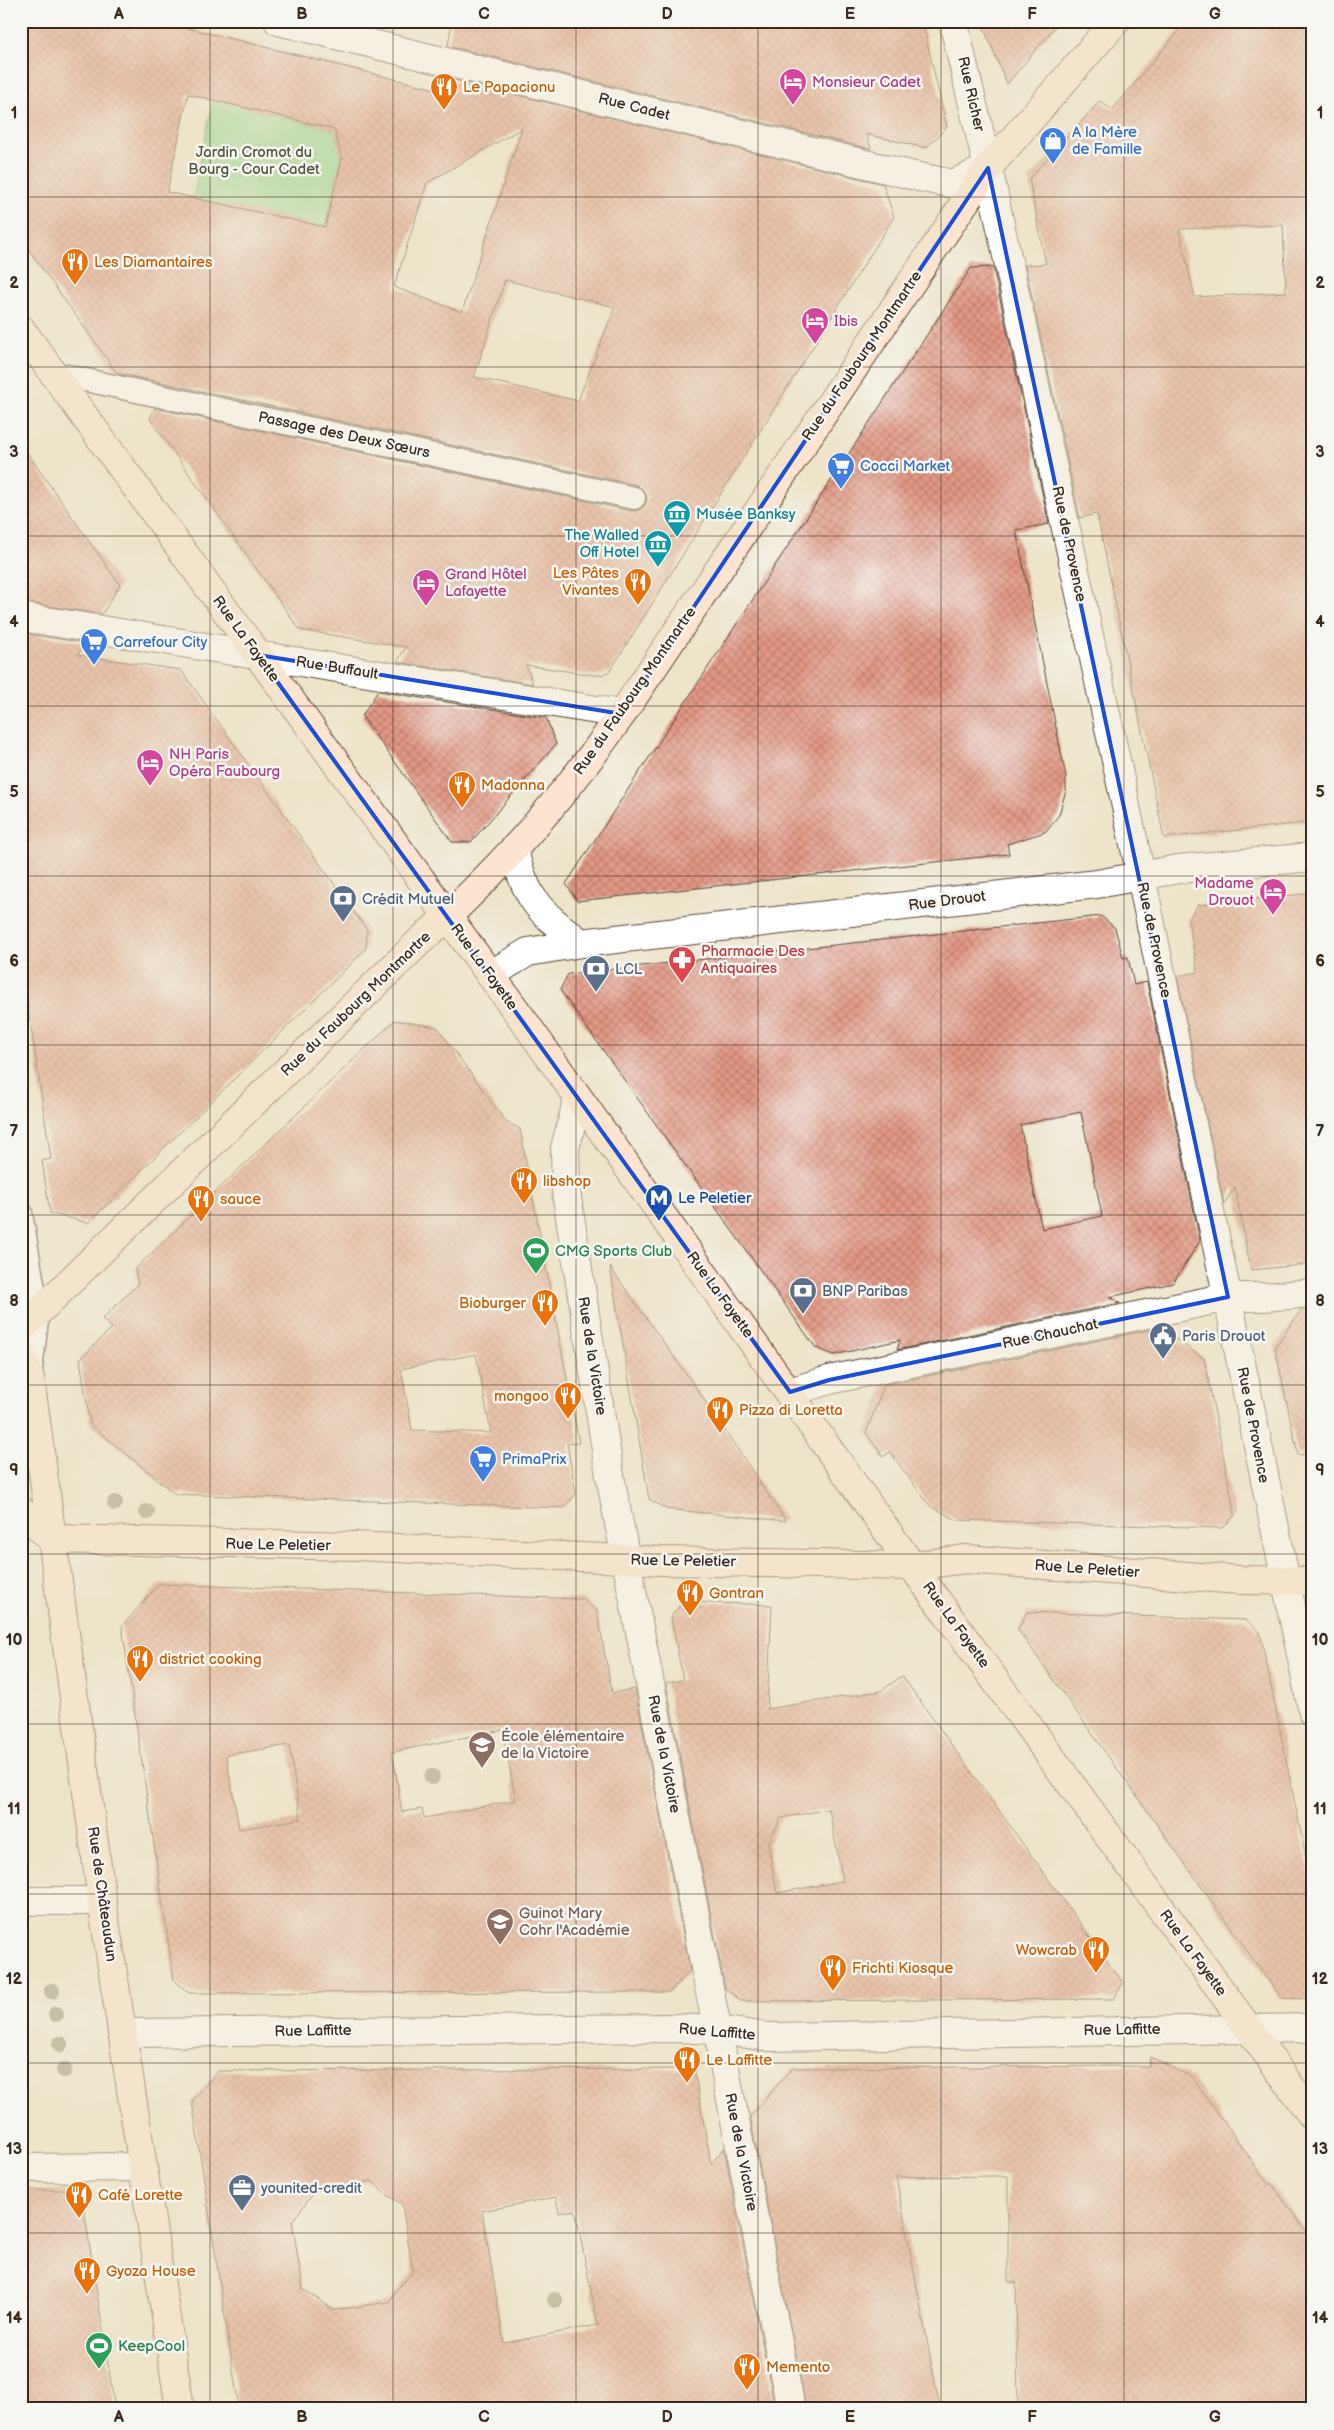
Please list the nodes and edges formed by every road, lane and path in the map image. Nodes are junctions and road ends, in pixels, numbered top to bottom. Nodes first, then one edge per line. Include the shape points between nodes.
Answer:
1 (278, 21) edge
2 (953, 21) edge
3 (1116, 21) edge
4 (988, 168) junction
5 (21, 329) edge
6 (53, 373) junction
7 (634, 498) dead end
8 (21, 617) edge
9 (258, 655) junction
10 (622, 714) junction
11 (514, 851) junction
12 (1313, 857) edge
13 (1140, 876) junction
14 (447, 917) junction
15 (581, 943) junction
16 (490, 975) junction
17 (578, 1098) junction
18 (21, 1213) edge
19 (1313, 1293) edge
20 (1228, 1297) junction
21 (30, 1321) edge
22 (25, 1366) edge
23 (790, 1392) junction
24 (21, 1511) edge
25 (52, 1540) junction
26 (626, 1560) junction
27 (912, 1566) junction
28 (1285, 1581) junction
29 (1313, 1581) edge
30 (1313, 1713) edge
31 (21, 1901) edge
32 (102, 1901) junction
33 (1313, 2028) edge
34 (1248, 2029) junction
35 (717, 2030) junction
36 (122, 2033) junction
37 (1313, 2117) edge
38 (143, 2167) junction
39 (21, 2168) edge
40 (180, 2409) edge
41 (791, 2409) edge

1 - 4 street, Rue Cadet via 919,177 954,184
2 - 4 street, Rue Richer
3 - 4 main road, Rue du Faubourg Montmartre
4 - 10 main road, Rue du Faubourg Montmartre
4 - 13 street, Rue de Provence
5 - 6 main road, Rue La Fayette
6 - 7 lane, Passage des Deux Sœurs
6 - 9 main road, Rue La Fayette
8 - 9 street, Rue Buffault
9 - 10 street, Rue Buffault
9 - 14 main road, Rue La Fayette
10 - 11 main road, Rue du Faubourg Montmartre via 597,750
11 - 14 main road, Rue du Faubourg Montmartre
11 - 15 street via 520,877 545,916
12 - 13 street, Rue Drouot via 1178,869
13 - 15 street, Rue Drouot via 1097,884
13 - 20 street, Rue de Provence
14 - 16 main road, Rue La Fayette
14 - 21 main road, Rue du Faubourg Montmartre
15 - 16 street, Rue Drouot via 528,952
16 - 17 main road, Rue La Fayette
17 - 23 main road, Rue La Fayette
17 - 26 street, Rue de la Victoire via 565,1148 566,1191
18 - 21 lane, Rue de Châteaudun
19 - 20 street, Rue Chauchat
20 - 23 street, Rue Chauchat via 829,1380
20 - 28 street, Rue de Provence
21 - 22 lane, Rue de Châteaudun
22 - 25 main road, Rue de Châteaudun
23 - 27 main road, Rue La Fayette
24 - 25 main road
25 - 26 main road, Rue Le Peletier via 355,1546
25 - 32 main road, Rue de Châteaudun
26 - 27 main road, Rue Le Peletier
26 - 35 street, Rue de la Victoire
27 - 28 main road, Rue Le Peletier via 966,1559
27 - 34 main road, Rue La Fayette
28 - 29 main road, Rue Le Peletier
28 - 30 street, Rue de Provence
31 - 32 street
32 - 36 main road, Rue de Châteaudun
33 - 34 street, Rue Laffitte
34 - 35 street, Rue Laffitte via 769,2037
34 - 37 main road, Rue La Fayette
35 - 36 street, Rue Laffitte
35 - 41 street, Rue de la Victoire
36 - 38 main road, Rue de Châteaudun
38 - 39 street
38 - 40 main road, Rue de Châteaudun

